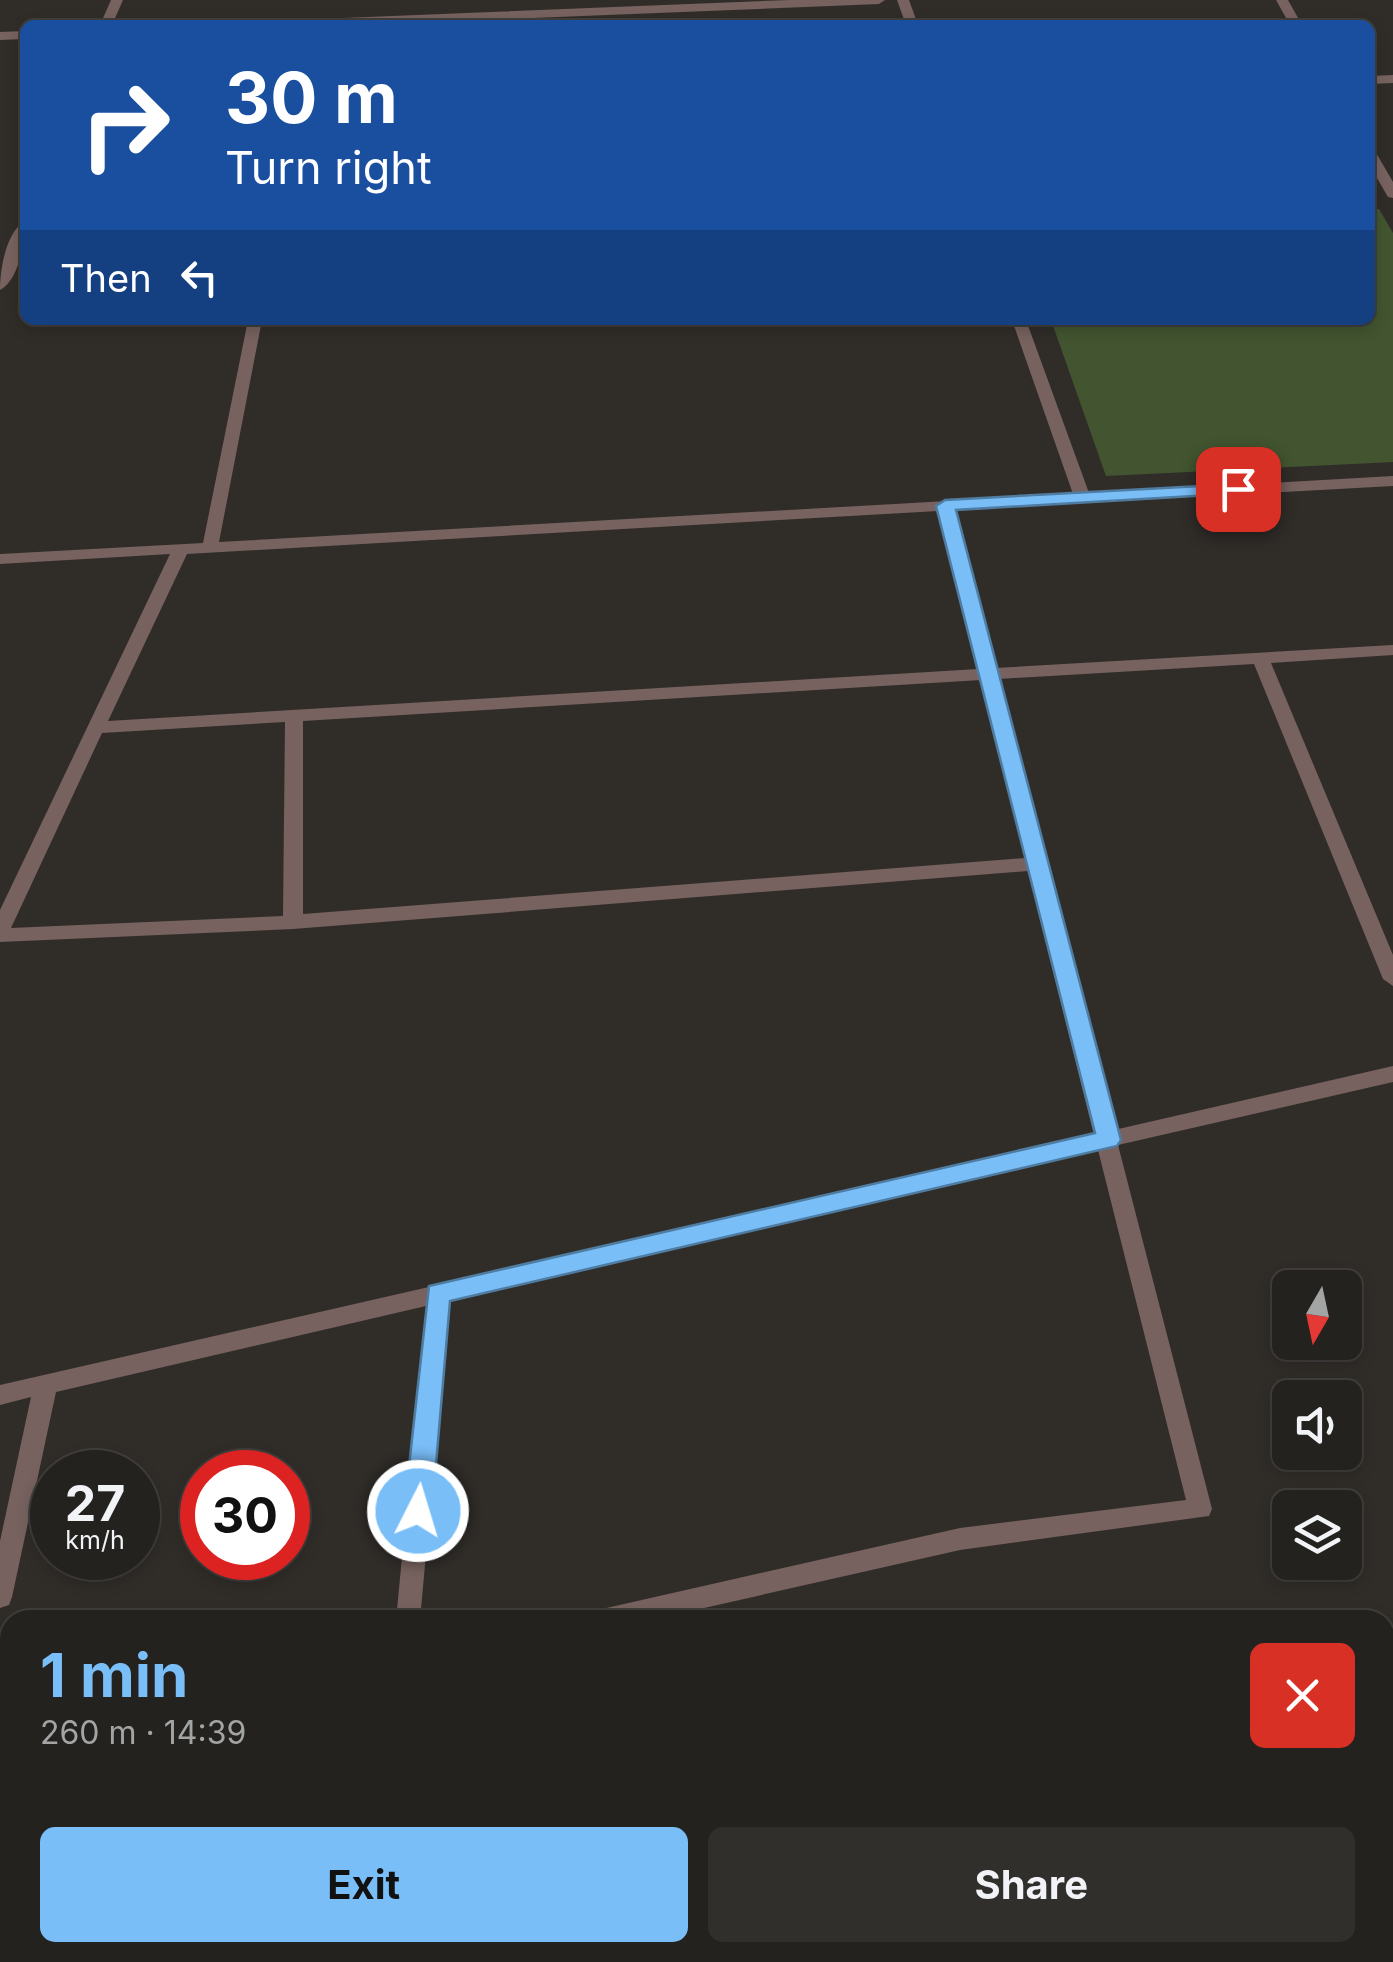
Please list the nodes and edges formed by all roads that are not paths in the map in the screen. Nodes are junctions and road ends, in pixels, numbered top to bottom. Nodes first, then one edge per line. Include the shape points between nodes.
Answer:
1 (479, 0) edge
2 (879, 0) edge
3 (692, 4) edge
4 (481, 16) junction
5 (398, 20) edge
6 (1375, 163) edge
7 (1393, 195) edge
8 (20, 237) edge
9 (0, 286) edge
10 (255, 325) edge
11 (1020, 325) edge
12 (1393, 480) edge
13 (1083, 498) junction
14 (945, 506) junction
15 (210, 547) junction
16 (182, 548) junction
17 (0, 559) edge
18 (1393, 650) edge
19 (1260, 658) junction
20 (988, 674) junction
21 (294, 716) junction
22 (95, 728) junction
23 (1036, 864) junction
24 (293, 922) junction
25 (0, 932) edge
26 (1393, 978) edge
27 (1393, 1074) edge
28 (1108, 1140) junction
29 (438, 1294) junction
30 (46, 1384) junction
31 (0, 1394) edge
32 (0, 1597) edge
33 (409, 1610) edge
34 (646, 1610) edge

1 - 4 street
2 - 3 street
3 - 4 street
4 - 5 street
6 - 7 street
8 - 9 street
10 - 15 street
11 - 13 street
12 - 13 street
13 - 14 street
14 - 15 street
14 - 20 street
15 - 16 street
16 - 17 street
16 - 22 street
18 - 19 street
19 - 20 street
19 - 26 street
20 - 21 street
20 - 23 street
21 - 22 street
21 - 24 street
22 - 25 street
23 - 24 street
23 - 28 street
24 - 25 street
27 - 28 street
28 - 29 street
28 - 34 street via 1200,1509 960,1539
29 - 30 street
29 - 33 street
30 - 31 street
30 - 32 street

